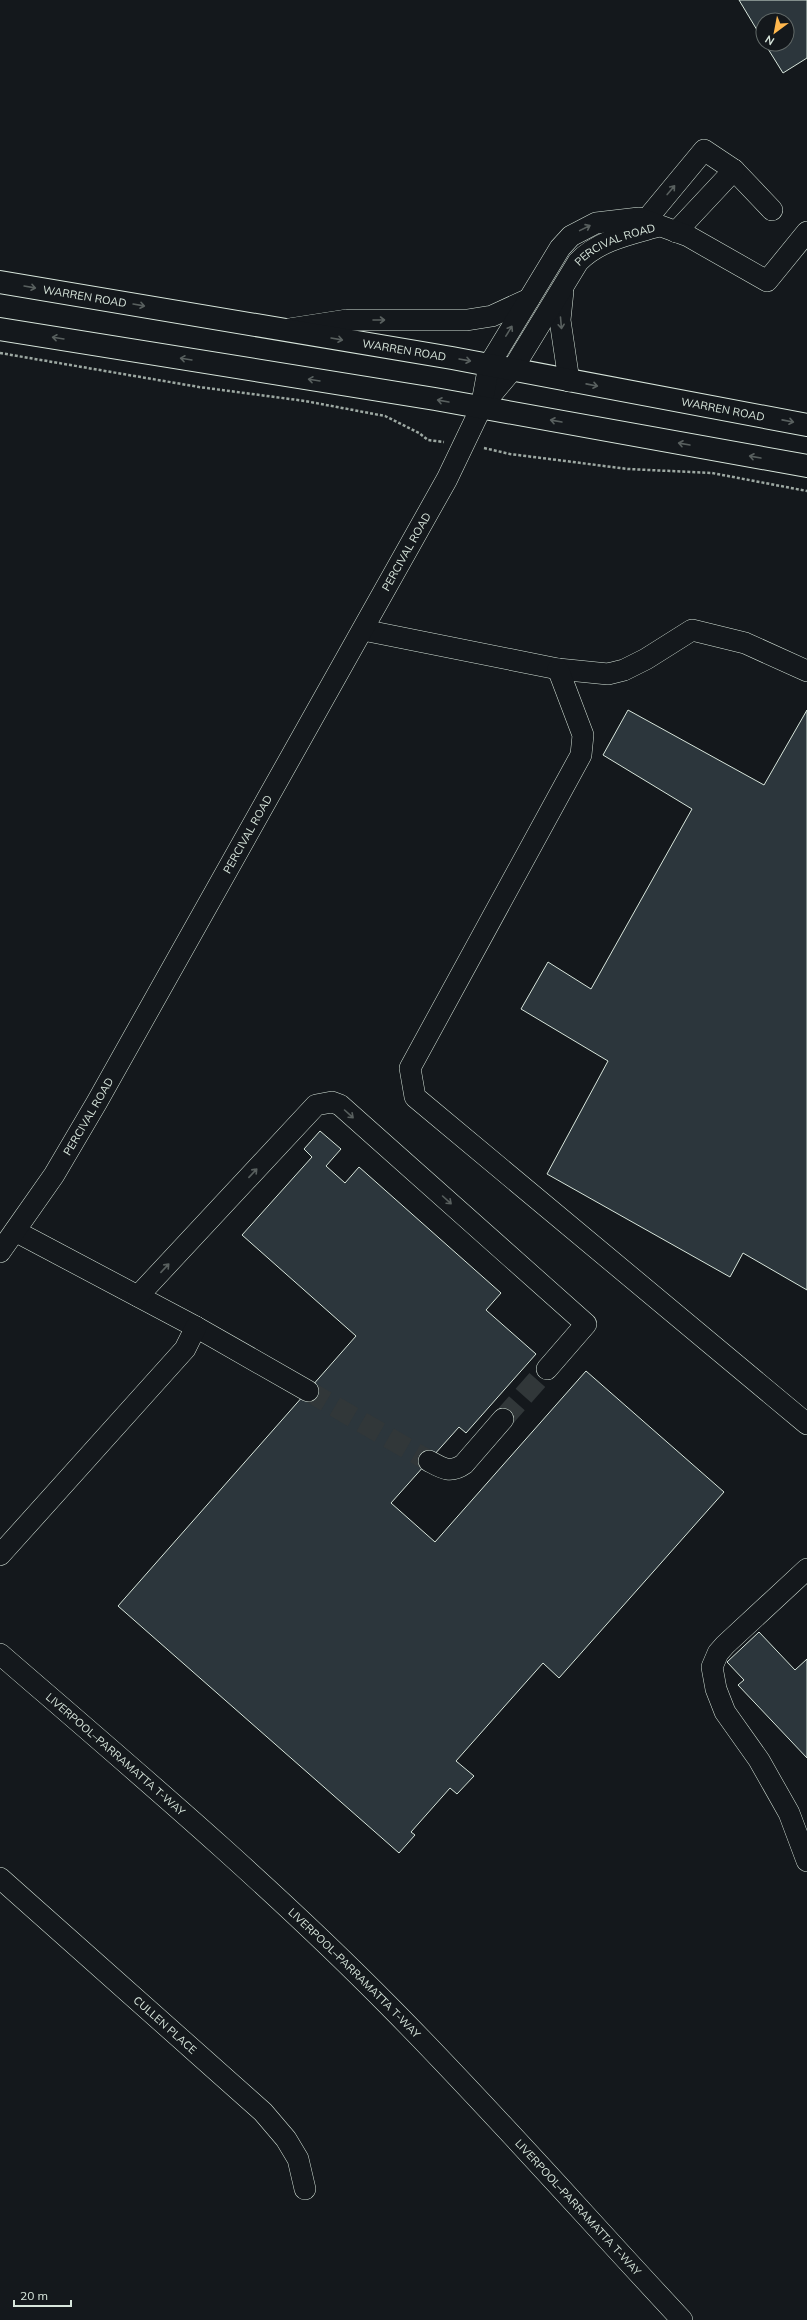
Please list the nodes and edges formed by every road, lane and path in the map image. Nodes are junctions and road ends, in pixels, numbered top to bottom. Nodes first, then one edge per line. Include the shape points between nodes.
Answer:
1 (734, 170) junction
2 (772, 210) dead end
3 (660, 226) junction
4 (807, 232) edge
5 (0, 282) edge
6 (564, 285) junction
7 (529, 299) junction
8 (0, 328) edge
9 (285, 330) junction
10 (0, 353) edge
11 (489, 365) junction
12 (512, 370) junction
13 (569, 381) junction
14 (481, 408) junction
15 (807, 425) edge
16 (465, 445) junction
17 (807, 466) edge
18 (807, 490) edge
19 (363, 630) junction
20 (558, 669) junction
21 (807, 671) edge
22 (15, 1231) junction
23 (0, 1252) edge
24 (138, 1296) junction
25 (196, 1327) junction
26 (548, 1370) tunnel mouth
27 (308, 1391) tunnel mouth
28 (503, 1419) tunnel mouth
29 (807, 1424) edge
30 (429, 1461) tunnel mouth
31 (0, 1555) edge
32 (807, 1569) edge
33 (0, 1654) edge
34 (807, 1861) edge
35 (0, 1878) edge
36 (305, 2189) dead end
37 (682, 2320) edge

1 - 2 street
1 - 3 street
3 -> 1 street via 704,150
3 - 4 street via 688,236 767,281
3 - 6 street, PERCIVAL ROAD via 588,252 578,262
7 -> 3 street, PERCIVAL ROAD via 560,248 571,236 596,223 639,218
5 -> 9 highway, WARREN ROAD
6 - 12 street, PERCIVAL ROAD
6 -> 13 street via 560,320
9 -> 7 street via 347,320 467,320 492,316
11 -> 7 street, PERCIVAL ROAD
14 -> 8 highway
9 -> 11 highway, WARREN ROAD
10 - 16 path via 385,416 428,440
11 - 12 highway, WARREN ROAD
11 - 14 street, PERCIVAL ROAD
12 - 13 highway, WARREN ROAD
12 - 14 street, PERCIVAL ROAD
13 -> 15 highway, WARREN ROAD
14 - 16 street, PERCIVAL ROAD
17 -> 14 highway
16 - 18 path via 510,454 628,469 712,473
16 - 19 street, PERCIVAL ROAD
19 - 20 street
19 - 22 street, PERCIVAL ROAD via 97,1102 54,1175
20 - 21 street via 608,674 624,670 692,630 745,643
20 - 29 street via 583,735 581,755 410,1068 415,1098
22 - 23 street, PERCIVAL ROAD
22 - 24 street
24 - 25 street
24 -> 26 street via 316,1105 332,1102 340,1105 586,1324
25 - 27 street
25 - 31 street via 185,1349
28 - 30 street via 457,1469 445,1469
32 - 34 street via 725,1645 712,1667 716,1689 725,1712 758,1760 789,1813
33 - 37 street, LIVERPOOL–PARRAMATTA T-WAY via 180,1811 319,1938 391,2008
35 - 36 street, CULLEN PLACE via 263,2112 286,2139 298,2159

